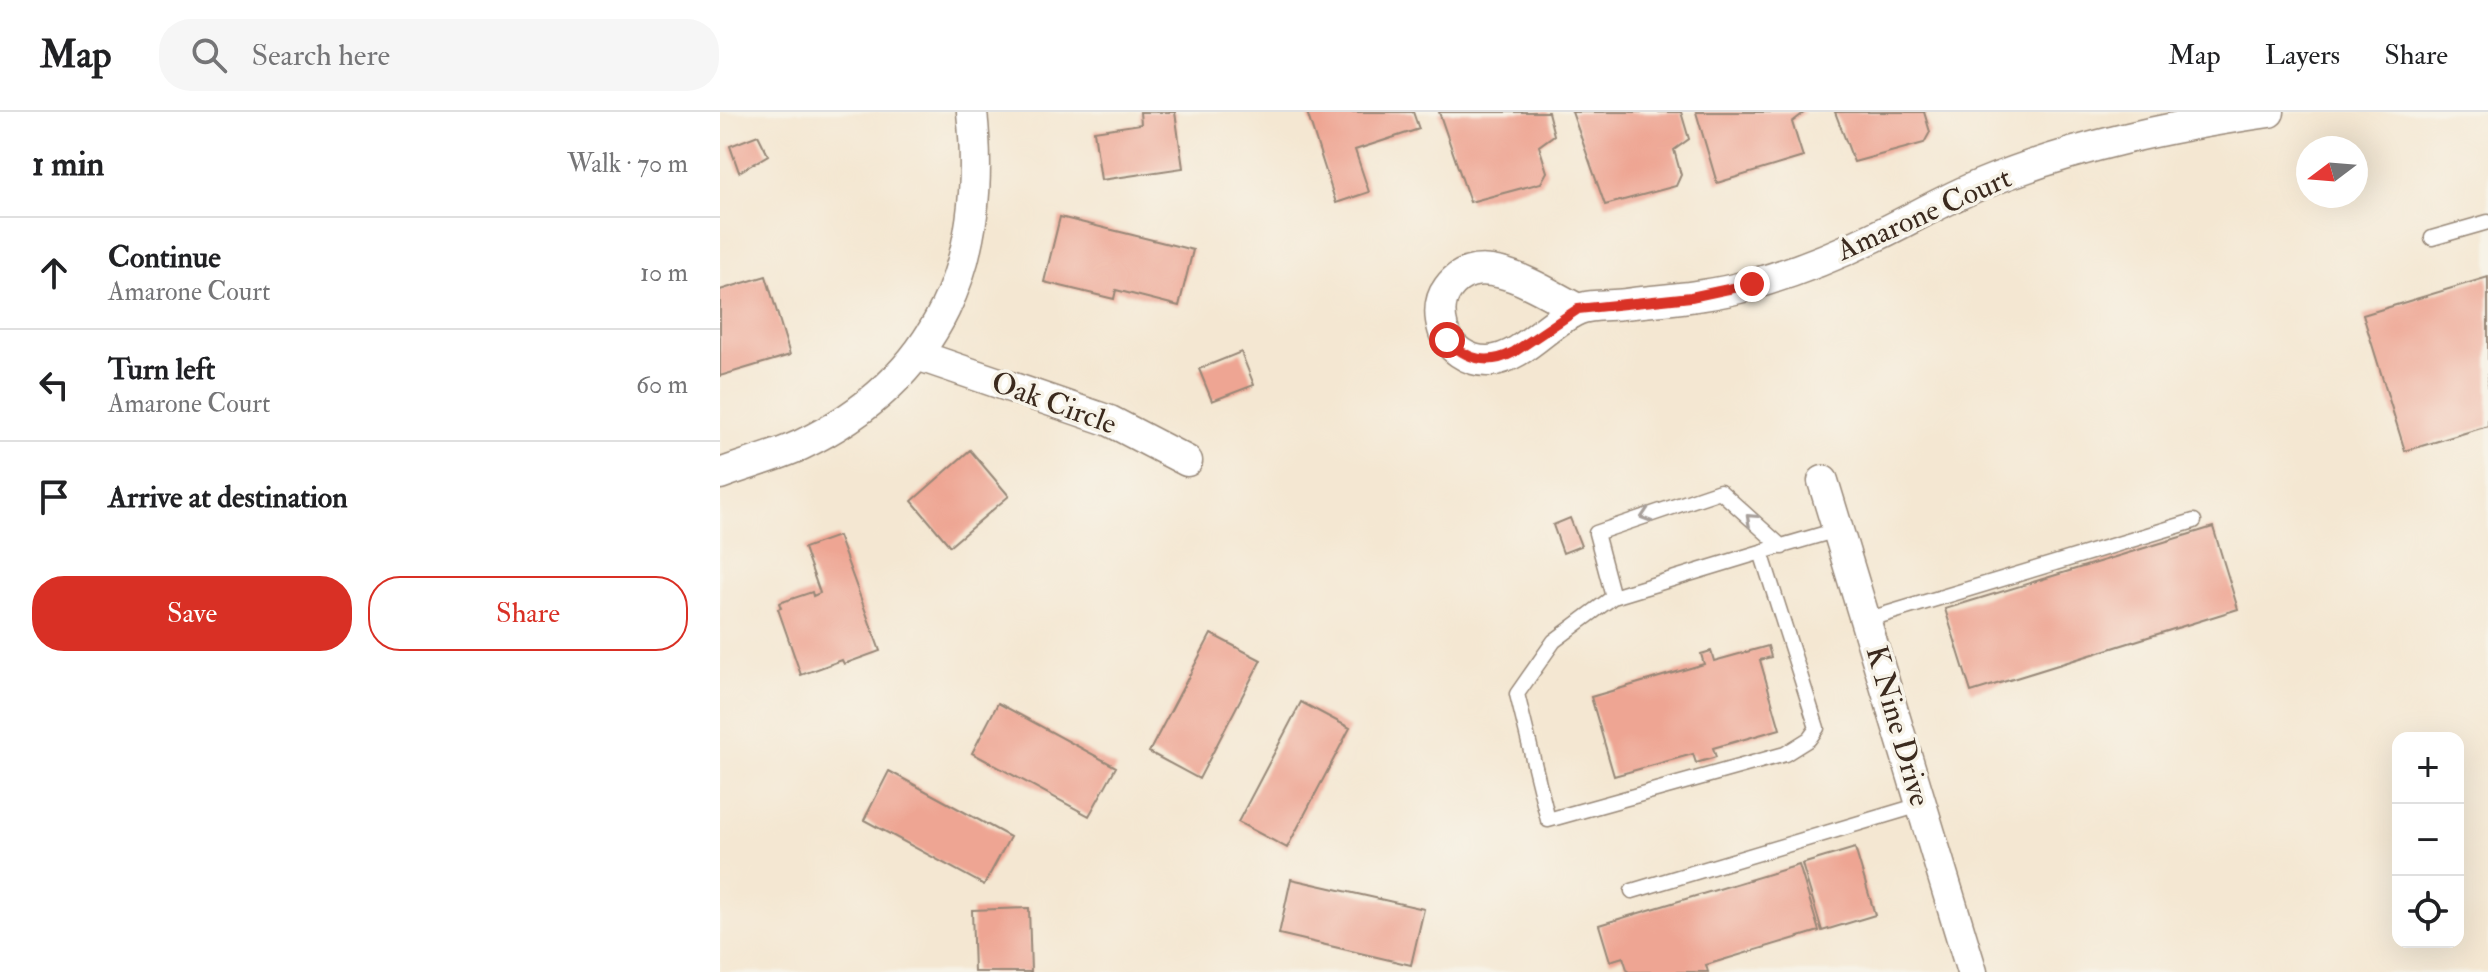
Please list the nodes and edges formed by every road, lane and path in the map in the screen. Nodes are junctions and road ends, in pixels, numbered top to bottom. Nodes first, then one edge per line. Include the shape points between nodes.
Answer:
1 (972, 112) edge
2 (2269, 112) edge
3 (2488, 222) edge
4 (2432, 238) dead end
5 (1578, 309) dead end
6 (917, 355) junction
7 (1187, 461) dead end
8 (720, 474) edge
9 (1823, 481) dead end
10 (2194, 521) dead end
11 (1837, 530) junction
12 (1782, 547) junction
13 (1761, 552) junction
14 (1613, 597) junction
15 (1866, 620) junction
16 (1920, 805) junction
17 (1632, 891) dead end
18 (1972, 972) edge

1 - 6 street via 976,177 967,247 937,327
2 - 5 street, Amarone Court via 2182,124 2025,169 1856,245 1752,284 1691,297
3 - 4 lane
6 - 7 street, Oak Circle via 1110,421
6 - 8 street via 872,401 835,425 800,445
9 - 11 street, K Nine Drive
10 - 15 lane
11 - 12 lane
11 - 15 street, K Nine Drive
12 - 13 lane
12 -> 14 lane via 1720,491 1596,533
13 - 14 lane
13 - 14 lane via 1817,728 1809,739 1785,754 1548,820 1517,694 1554,641
15 - 16 street, K Nine Drive
16 - 17 lane
16 - 18 street, K Nine Drive

